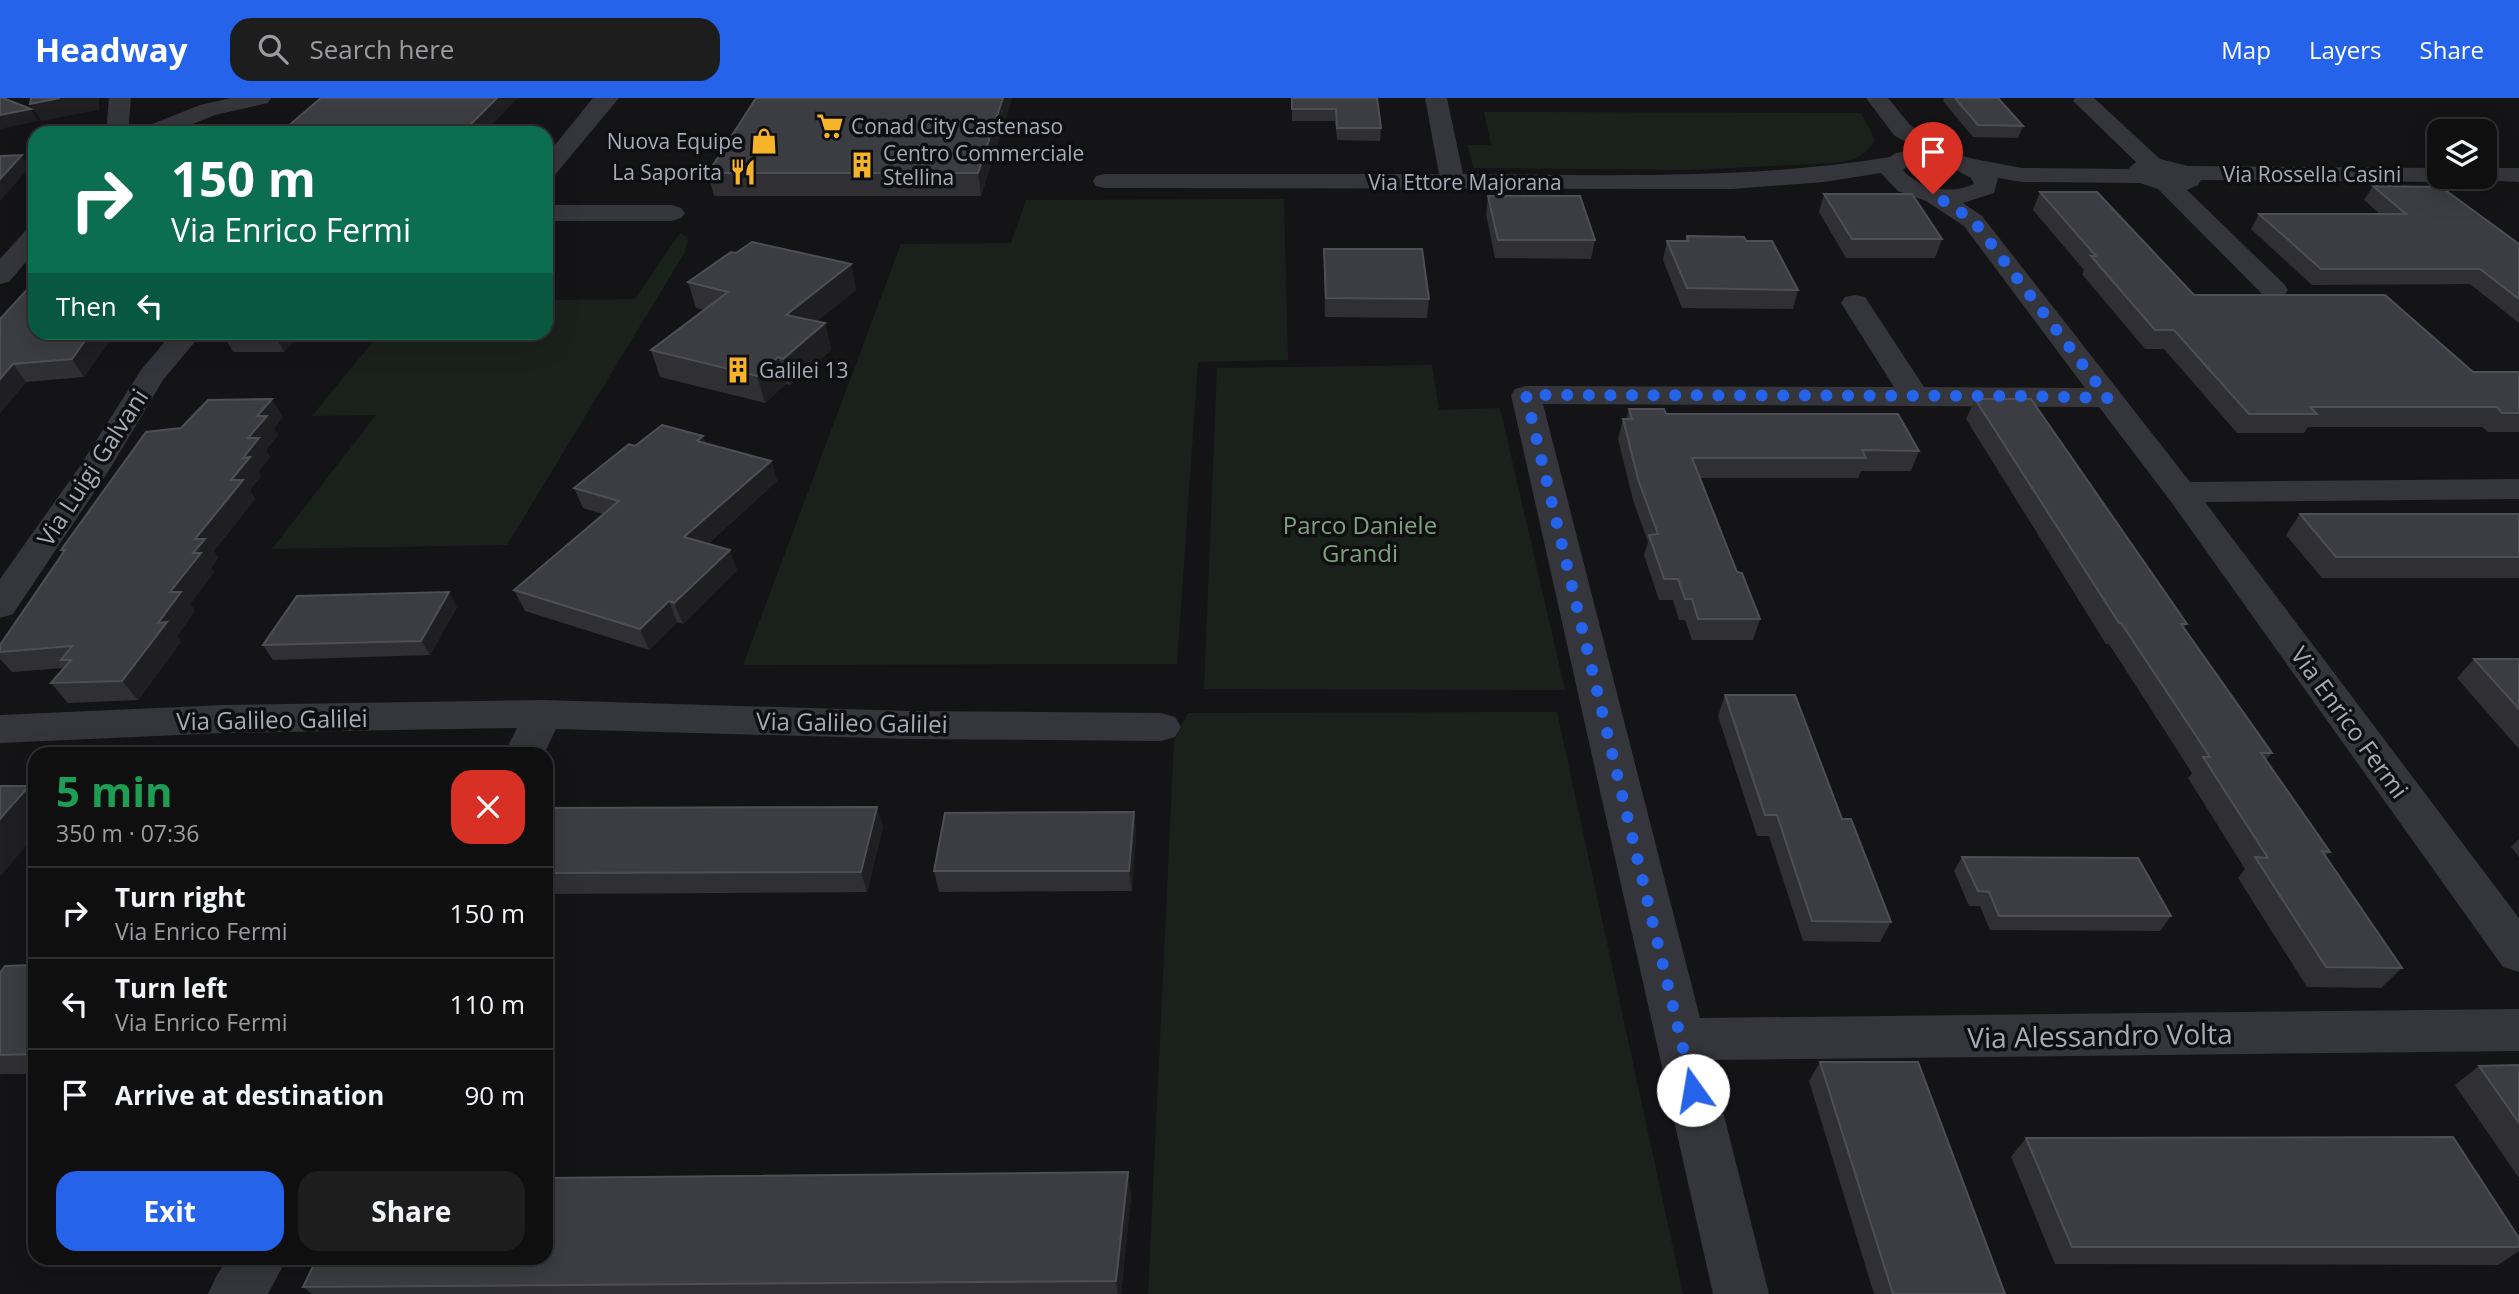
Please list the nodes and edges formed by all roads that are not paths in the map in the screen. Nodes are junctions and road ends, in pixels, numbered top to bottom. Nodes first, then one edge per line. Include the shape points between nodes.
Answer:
1 (120, 98) edge
2 (260, 98) edge
3 (608, 98) edge
4 (1436, 98) edge
5 (1877, 98) edge
6 (2084, 101) dead end
7 (118, 126) edge
8 (168, 126) edge
9 (1902, 130) junction
10 (1898, 161) junction
11 (553, 162) edge
12 (1972, 174) junction
13 (2427, 174) edge
14 (2162, 175) junction
15 (2497, 175) edge
16 (1824, 176) junction
17 (2519, 176) edge
18 (2497, 180) edge
19 (1105, 181) dead end
20 (1453, 182) junction
21 (1921, 190) junction
22 (2519, 193) edge
23 (553, 213) edge
24 (672, 213) dead end
25 (1973, 220) junction
26 (20, 242) edge
27 (0, 276) edge
28 (2274, 290) dead end
29 (1855, 303) dead end
30 (182, 340) edge
31 (1914, 395) junction
32 (2108, 398) junction
33 (2519, 489) edge
34 (2181, 492) junction
35 (0, 606) edge
36 (544, 714) junction
37 (1161, 727) dead end
38 (0, 729) edge
39 (528, 747) edge
40 (2519, 953) edge
41 (2519, 1030) edge
42 (1681, 1039) junction
43 (255, 1265) edge
44 (236, 1294) edge
45 (1741, 1294) edge

1 - 7 street
2 - 8 street via 208,110
3 - 11 street
4 - 20 street
5 - 9 street
6 - 14 street
9 - 10 street
9 - 12 street
10 - 12 street, Via Ettore Majorana via 1919,156
10 - 16 street, Via Ettore Majorana
10 - 21 street via 1890,168 1893,176
12 - 14 street
12 - 21 street, Via Ettore Majorana via 1956,196
12 - 25 street
13 - 14 street, Via Rossella Casini
14 - 28 street
15 - 17 street
16 - 20 street, Via Ettore Majorana via 1732,182
16 - 21 street, Via Ettore Majorana
18 - 22 street
19 - 20 street, Via Ettore Majorana
21 - 25 street, Via Enrico Fermi
23 - 24 street
25 - 32 street, Via Enrico Fermi
26 - 27 street
29 - 31 street
30 - 35 street, Via Luigi Galvani via 151,376
31 - 32 street
31 - 42 street via 1526,395
32 - 34 street, Via Enrico Fermi
33 - 34 street
34 - 40 street, Via Enrico Fermi
36 - 37 street, Via Galileo Galilei
36 - 38 street, Via Galileo Galilei via 224,719
36 - 39 street
41 - 42 street, Via Alessandro Volta
42 - 45 street
43 - 44 street

